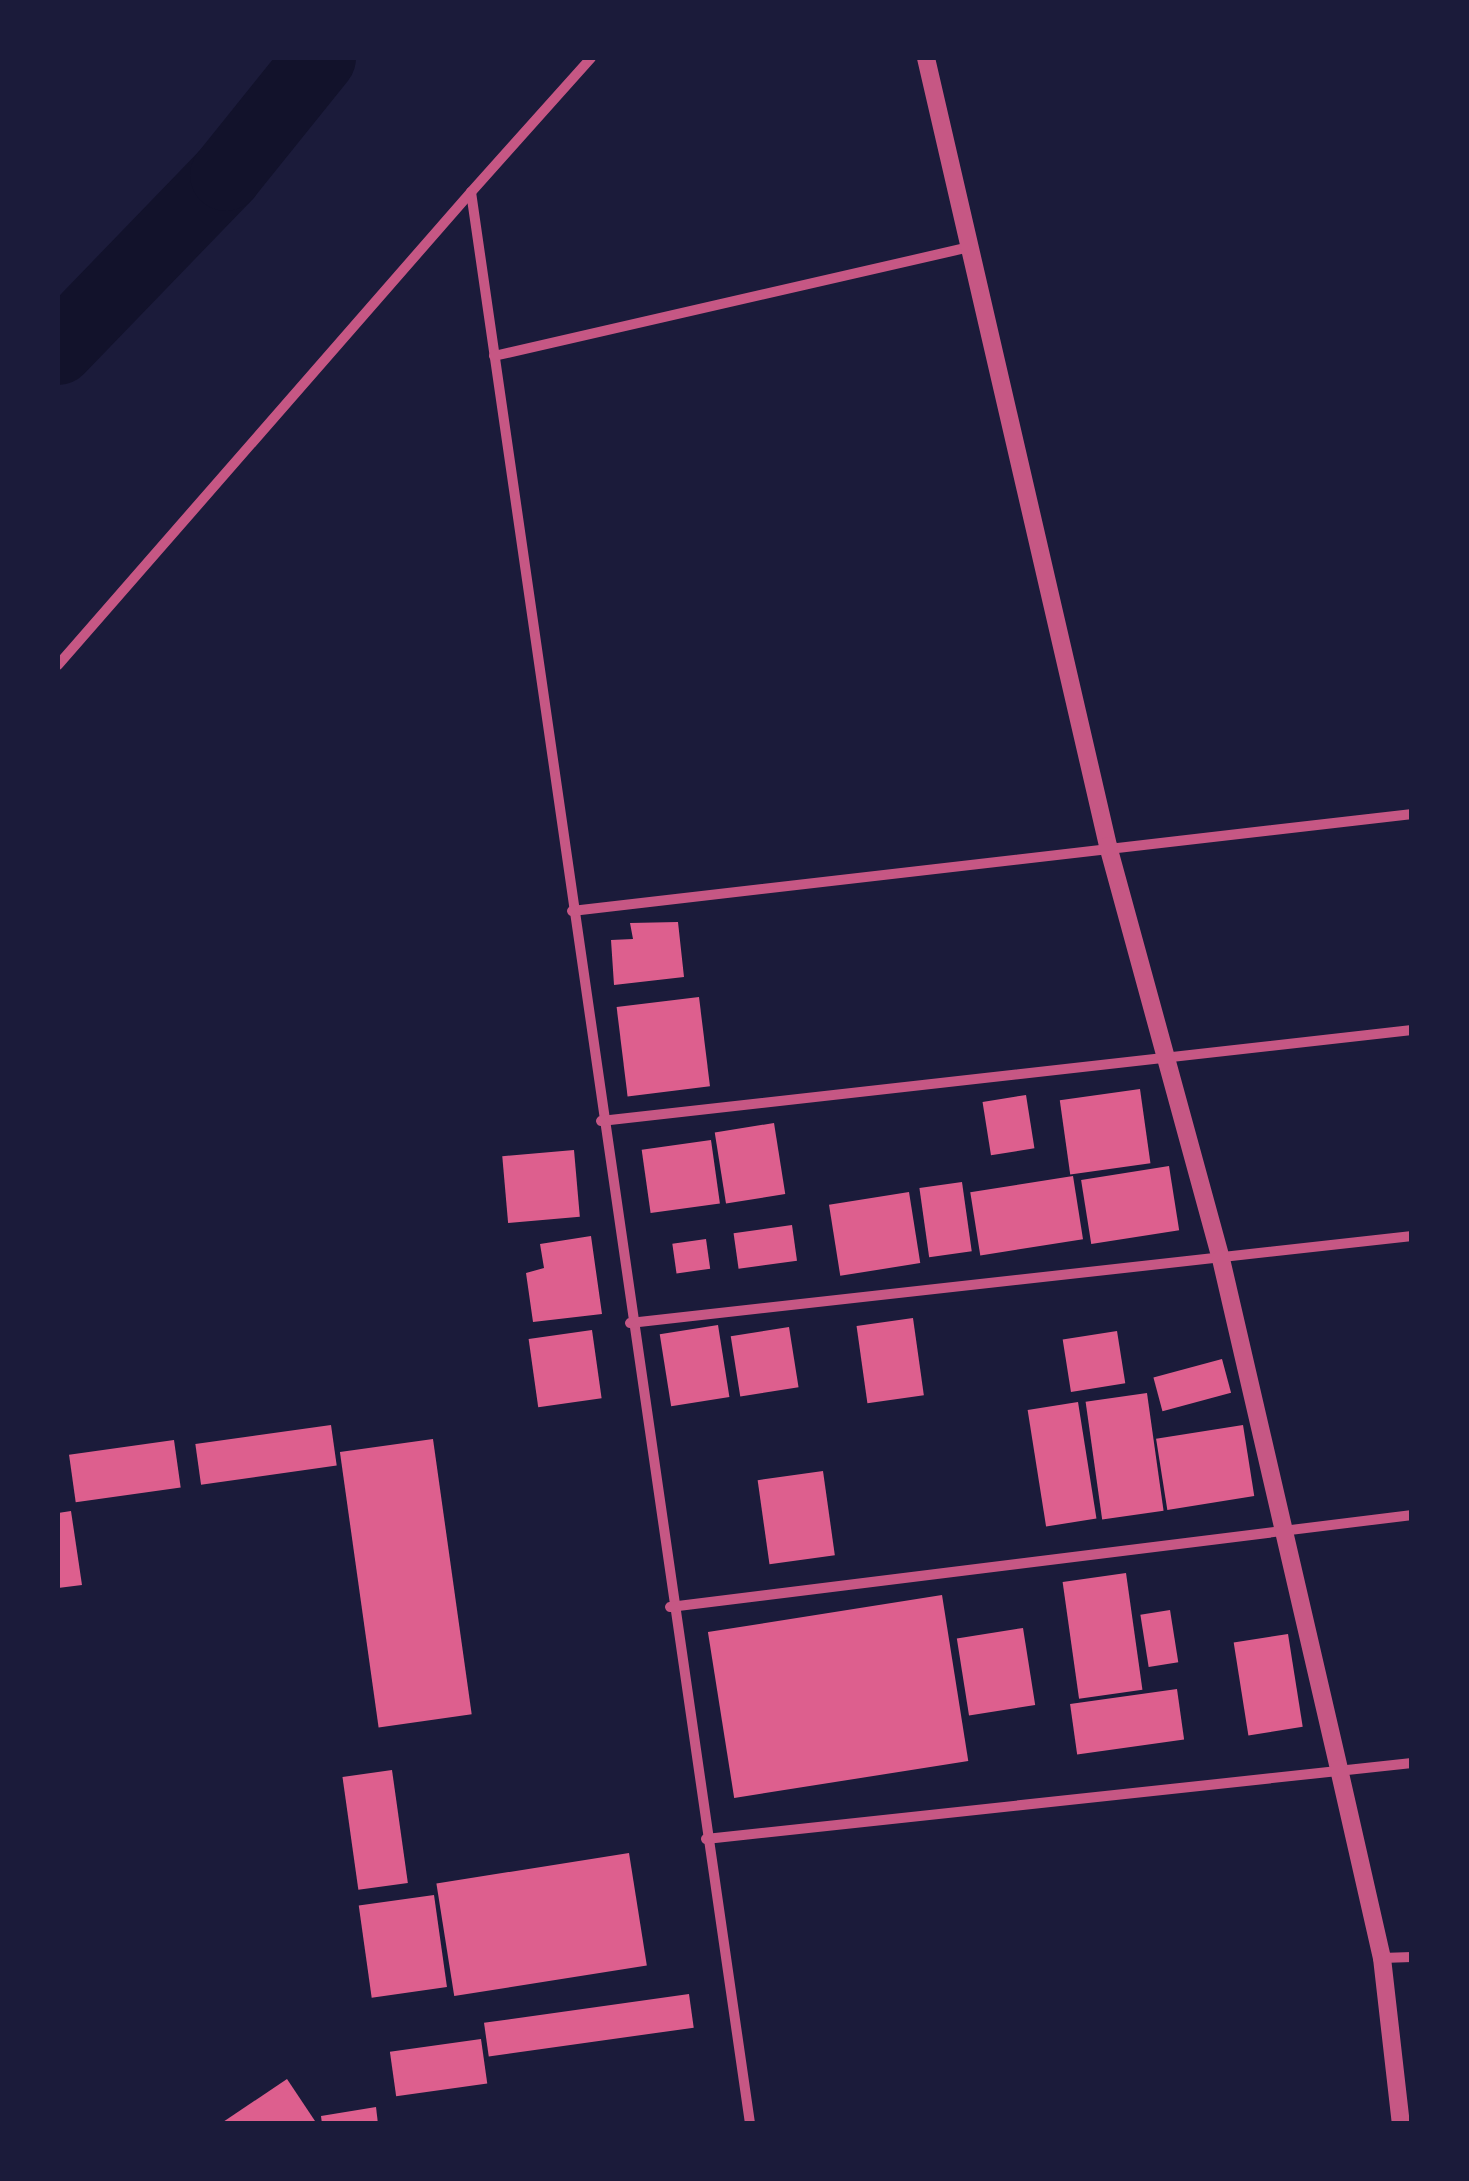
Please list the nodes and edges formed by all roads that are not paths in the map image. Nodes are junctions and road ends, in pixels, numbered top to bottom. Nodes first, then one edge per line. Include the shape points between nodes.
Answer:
1 (591, 58) edge
2 (926, 58) edge
3 (471, 192) junction
4 (967, 248) junction
5 (494, 356) junction
6 (58, 665) edge
7 (1412, 814) edge
8 (1108, 846) junction
9 (572, 911) junction
10 (1412, 1030) edge
11 (1162, 1060) junction
12 (602, 1121) junction
13 (1412, 1236) edge
14 (1221, 1259) junction
15 (630, 1323) junction
16 (1412, 1515) edge
17 (1283, 1530) junction
18 (670, 1608) junction
19 (1412, 1763) edge
20 (1339, 1769) junction
21 (706, 1839) junction
22 (1412, 1957) edge
23 (1382, 1958) junction
24 (750, 2124) edge
25 (1402, 2124) edge

1 - 3 street
2 - 4 street
3 - 5 street
3 - 6 street
4 - 5 street
4 - 8 street
5 - 9 street
7 - 8 street
8 - 9 street
8 - 11 street
9 - 12 street
10 - 11 street
11 - 12 street
11 - 14 street
12 - 15 street
13 - 14 street
14 - 15 street
14 - 17 street
15 - 18 street
16 - 17 street
17 - 18 street
17 - 20 street
18 - 21 street
19 - 20 street
20 - 21 street
20 - 23 street
21 - 24 street
22 - 23 street
23 - 25 street

